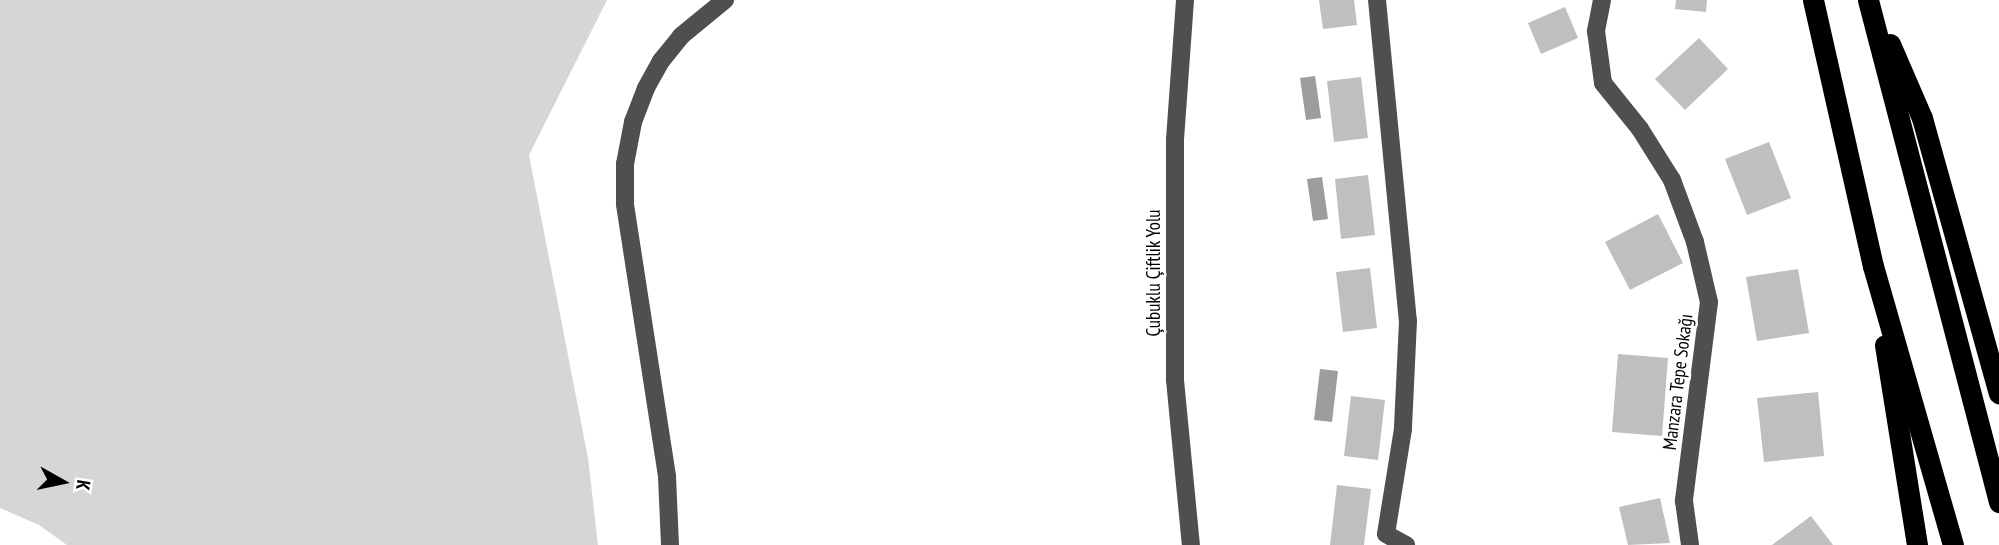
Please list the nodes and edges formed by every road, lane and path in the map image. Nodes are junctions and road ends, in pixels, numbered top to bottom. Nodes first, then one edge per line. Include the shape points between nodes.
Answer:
1 (725, 0) edge
2 (1185, 0) edge
3 (1377, 0) edge
4 (1602, 0) edge
5 (1870, 0) edge
6 (1814, 1) edge
7 (1873, 266) junction
8 (1999, 393) edge
9 (1999, 502) edge
10 (670, 545) edge
11 (1191, 545) edge
12 (1406, 545) edge
13 (1690, 545) edge
14 (1917, 545) edge
15 (1953, 545) edge

1 - 10 street via 681,36 661,61 633,122 625,164 625,204 667,476
2 - 11 street, Çubuklu Çiftlik Yolu via 1175,141 1175,380
3 - 12 street via 1408,321 1403,429 1386,534
4 - 13 street, Manzara Tepe Sokağı via 1596,31 1603,83 1672,180 1695,242 1709,302 1684,500
5 - 8 highway via 1922,118
5 - 9 highway
6 - 7 highway
7 - 14 highway
7 - 15 highway

